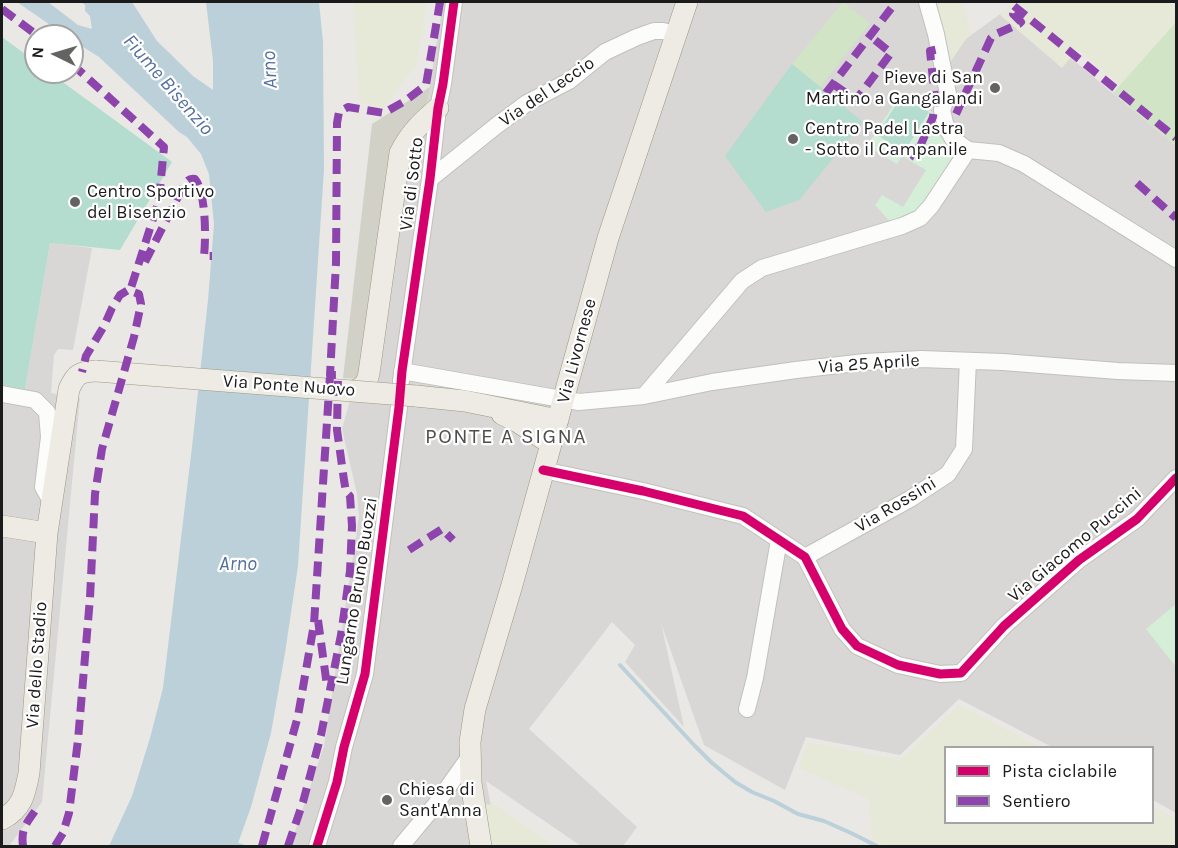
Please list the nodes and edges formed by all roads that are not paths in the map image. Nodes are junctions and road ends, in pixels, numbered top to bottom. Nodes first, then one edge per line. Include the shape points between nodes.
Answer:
1 (454, 2) edge
2 (687, 2) edge
3 (927, 2) edge
4 (676, 34) junction
5 (438, 108) junction
6 (968, 150) junction
7 (430, 179) junction
8 (1176, 257) edge
9 (968, 361) junction
10 (96, 371) joint
11 (1176, 373) edge
12 (404, 389) junction
13 (353, 391) junction
14 (2, 394) edge
15 (644, 396) junction
16 (564, 399) junction
17 (483, 404) junction
18 (558, 420) junction
19 (551, 444) junction
20 (543, 470) junction
21 (1176, 478) edge
22 (51, 501) junction
23 (2, 526) edge
24 (47, 533) junction
25 (779, 540) junction
26 (805, 557) junction
27 (747, 709) dead end
28 (470, 756) junction
29 (2, 819) edge
30 (317, 846) edge
31 (401, 846) edge
32 (481, 846) edge

1 - 5 street, Via di Sotto
2 - 4 main road, Via Livornese
3 - 6 street via 948,94 942,110 946,127 953,139
4 - 7 street, Via del Leccio via 654,31 605,52 569,81 527,103
4 - 16 main road, Via Livornese via 608,238
5 - 7 street, Via di Sotto
5 - 13 main road via 412,132 400,153 368,381
6 - 8 street via 999,153 1024,164
6 - 15 street via 920,218 762,268 742,281
7 - 12 street, Via di Sotto
9 - 11 street, Via 25 Aprile
9 - 15 street, Via 25 Aprile via 865,362 712,382
9 - 26 street, Via Rossini via 963,449 948,474
10 - 13 main road, Via Ponte Nuovo, bridge
10 - 22 main road, Via dello Stadio via 82,372 69,389
12 - 13 main road, Via Ponte Nuovo, bridge
12 - 16 street, Via 25 Aprile
12 - 17 main road, Via Ponte Nuovo
12 - 30 street, Lungarno Bruno Buozzi via 365,674
14 - 22 street, Via dello Stadio via 35,400 47,412 49,437 43,487
15 - 16 street, Via 25 Aprile via 579,402
16 - 18 main road, Via Livornese
17 - 18 main road, Via Ponte Nuovo
17 - 19 main road, Via Ponte Nuovo
18 - 19 main road, Via Livornese
19 - 20 main road, Via Livornese
20 - 25 street, Via Giacomo Puccini via 743,516
20 - 28 main road, Via Livornese via 475,710
21 - 26 street, Via Giacomo Puccini via 1137,519 1078,560 1004,626 961,673 940,674 898,665 857,646 842,628
22 - 24 main road, Via dello Stadio
23 - 24 main road
24 - 29 main road, Via dello Stadio via 29,773 21,803
25 - 26 street, Via Giacomo Puccini
25 - 27 street
28 - 31 street
28 - 32 main road, Via Livornese

